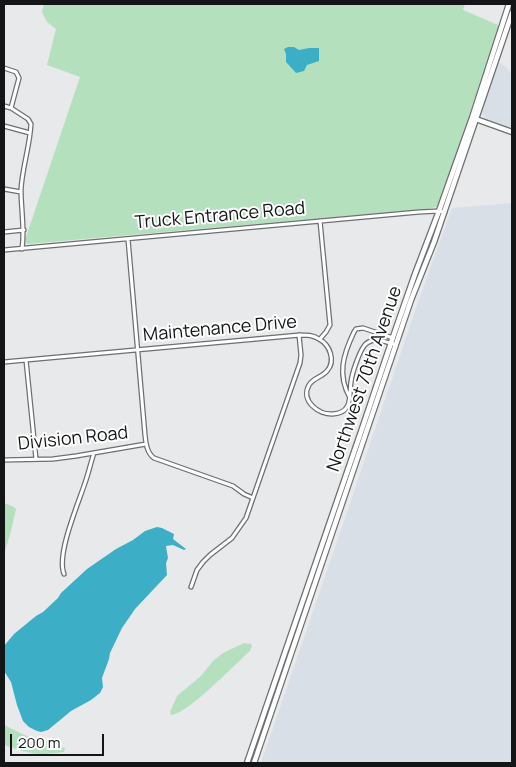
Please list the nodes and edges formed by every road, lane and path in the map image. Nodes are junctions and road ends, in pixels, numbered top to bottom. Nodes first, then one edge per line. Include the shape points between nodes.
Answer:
1 (509, 4) edge
2 (512, 13) edge
3 (4, 68) edge
4 (4, 106) edge
5 (11, 108) junction
6 (474, 118) junction
7 (4, 126) edge
8 (512, 132) edge
9 (30, 133) junction
10 (4, 189) edge
11 (21, 192) junction
12 (442, 212) junction
13 (320, 221) junction
14 (24, 230) junction
15 (4, 232) edge
16 (128, 239) junction
17 (22, 249) junction
18 (4, 250) edge
19 (299, 335) junction
20 (393, 338) junction
21 (320, 340) junction
22 (393, 345) junction
23 (137, 350) junction
24 (26, 360) junction
25 (4, 362) edge
26 (350, 398) junction
27 (146, 444) junction
28 (94, 453) junction
29 (36, 458) junction
30 (4, 460) edge
31 (253, 498) junction
32 (64, 574) dead end
33 (191, 587) dead end
34 (247, 763) edge
35 (254, 763) edge

1 - 6 main road, Northwest 70th Avenue
2 - 6 main road, Northwest 70th Avenue
3 - 5 street via 18,75
4 - 5 street
5 - 9 street via 30,122
6 - 8 main road
6 - 12 main road, Northwest 70th Avenue
7 - 9 street
9 - 11 street
10 - 11 street
11 - 14 street
12 - 13 street, Truck Entrance Road
12 - 20 main road, Northwest 70th Avenue via 414,274
12 - 22 main road, Northwest 70th Avenue via 434,242
13 - 16 street, Truck Entrance Road
13 - 21 street via 330,325
14 - 15 street
14 - 17 street
16 - 17 street, Truck Entrance Road
16 - 23 street
17 - 18 street, Truck Entrance Road
19 - 21 street, Maintenance Drive
19 - 23 street, Maintenance Drive
19 - 31 street via 300,362
20 - 22 main road, Northwest 70th Avenue
20 - 26 street via 363,328 354,332 342,372
21 - 26 street, Maintenance Drive via 329,350 332,362 328,370 309,385 310,404 328,414 341,413
22 - 26 street via 376,340 365,345 352,377
22 - 34 main road, Northwest 70th Avenue
22 - 35 main road, Northwest 70th Avenue
23 - 24 street, Maintenance Drive
23 - 27 street
24 - 25 street, Maintenance Drive
24 - 29 street
27 - 28 street, Division Road
27 - 31 street via 154,458 233,486
28 - 29 street, Division Road
28 - 32 street via 66,540 61,564
29 - 30 street, Division Road
31 - 33 street via 243,523 229,541 203,562

